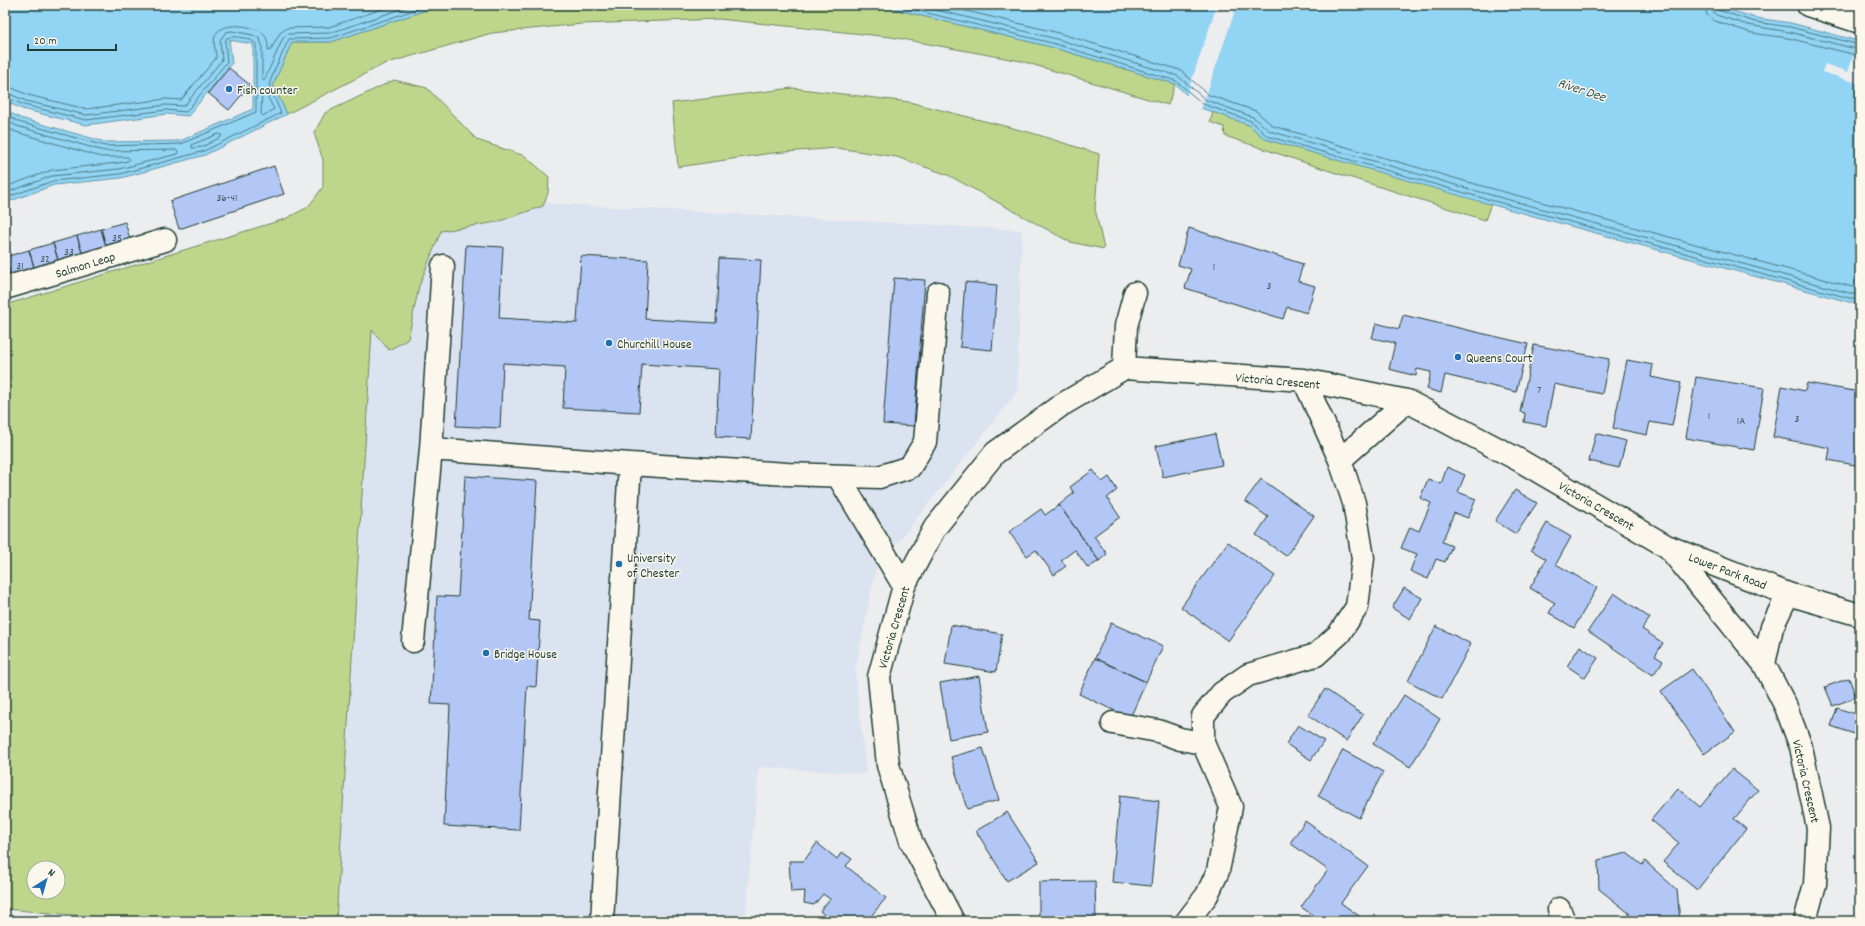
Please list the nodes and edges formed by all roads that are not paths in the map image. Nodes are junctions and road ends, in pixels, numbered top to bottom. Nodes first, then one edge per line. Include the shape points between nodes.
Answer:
1 (1808, 5) edge
2 (1860, 22) edge
3 (165, 240) dead end
4 (443, 266) dead end
5 (5, 288) edge
6 (938, 293) dead end
7 (1135, 293) dead end
8 (1124, 368) junction
9 (1304, 380) junction
10 (1407, 400) junction
11 (431, 449) junction
12 (1340, 460) junction
13 (630, 464) junction
14 (838, 476) junction
15 (1668, 547) junction
16 (904, 586) junction
17 (1788, 594) junction
18 (1860, 616) edge
19 (413, 641) dead end
20 (1764, 664) junction
21 (1113, 723) dead end
22 (1203, 743) junction
23 (602, 921) edge
24 (953, 921) edge
25 (1187, 921) edge
26 (1805, 921) edge

1 - 2 street
3 - 5 street, Salmon Leap
4 - 11 street
6 - 14 street via 925,442 910,467 879,477
7 - 8 street via 1126,326
8 - 9 street, Victoria Crescent
8 - 16 street, Victoria Crescent via 1060,406 996,453 934,530
9 - 10 street, Victoria Crescent
9 - 12 street
10 - 12 street
10 - 15 street, Victoria Crescent via 1519,460
11 - 13 street
11 - 19 street
12 - 22 street via 1354,503 1363,558 1357,607 1340,634 1316,655 1248,675 1222,693 1203,716
13 - 14 street
13 - 23 street
14 - 16 street
15 - 17 street, Lower Park Road
15 - 20 street, Victoria Crescent
16 - 24 street, Victoria Crescent via 879,677 888,765 911,842
17 - 18 street, Lower Park Road
17 - 20 street via 1772,627
20 - 26 street, Victoria Crescent via 1786,707 1801,747 1818,828 1815,884
21 - 22 street
22 - 25 street via 1231,807 1218,871 1207,895

